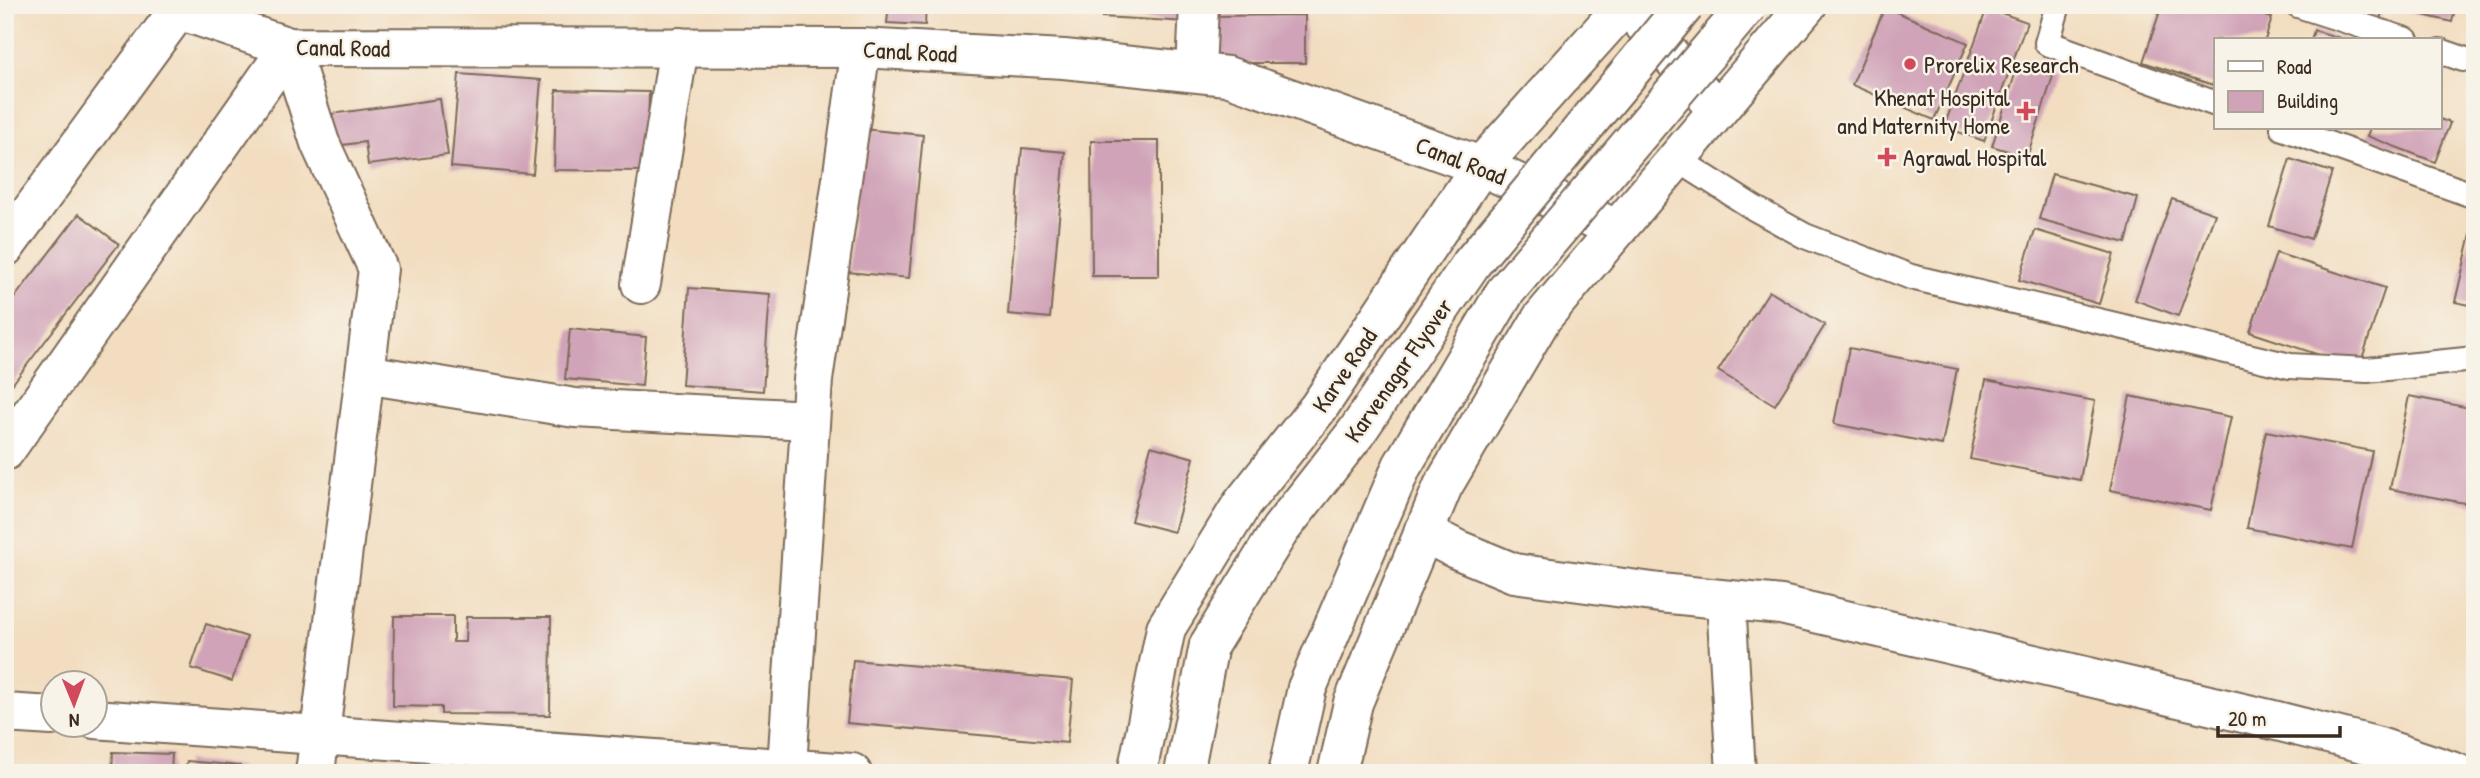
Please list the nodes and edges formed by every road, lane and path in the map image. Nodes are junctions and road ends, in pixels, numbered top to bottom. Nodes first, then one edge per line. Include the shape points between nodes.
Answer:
1 (1199, 5) edge
2 (1627, 5) edge
3 (1685, 5) edge
4 (1748, 5) edge
5 (1807, 5) edge
6 (2058, 5) edge
7 (2298, 5) edge
8 (171, 7) edge
9 (2400, 38) edge
10 (289, 47) junction
11 (679, 47) junction
12 (861, 48) junction
13 (2442, 52) edge
14 (2463, 59) dead end
15 (1196, 71) junction
16 (2214, 103) edge
17 (1718, 111) junction
18 (2289, 130) edge
19 (1677, 159) junction
20 (1481, 166) junction
21 (2475, 196) edge
22 (1616, 229) junction
23 (5, 247) edge
24 (641, 284) dead end
25 (2475, 359) edge
26 (365, 374) junction
27 (810, 421) junction
28 (5, 451) edge
29 (1423, 532) junction
30 (1726, 600) junction
31 (5, 713) edge
32 (38, 715) edge
33 (108, 720) edge
34 (320, 734) junction
35 (787, 766) junction
36 (315, 773) edge
37 (852, 773) edge
38 (1137, 773) edge
39 (1184, 773) edge
40 (1288, 773) edge
41 (1337, 773) edge
42 (1737, 773) edge
43 (2456, 773) edge

1 - 15 street
2 - 17 street
2 - 20 street, Karve Road
3 - 39 street, Karvenagar Flyover, bridge via 1471,264 1356,433 1280,530 1209,645
4 - 40 street, Karvenagar Flyover, bridge via 1505,292 1402,466 1307,688
5 - 17 street
6 - 16 lane via 2047,43
7 - 9 lane
8 - 10 street, Canal Road
8 - 23 street, Canal Road
10 - 11 street, Canal Road
10 - 26 street via 320,143 378,270
10 - 28 street
11 - 12 street, Canal Road
11 - 24 street
12 - 15 street, Canal Road
12 - 27 street via 837,194
13 - 14 lane
15 - 20 street, Canal Road via 1227,76
17 - 19 street
18 - 21 lane
19 - 22 street
19 - 25 lane via 1805,236 1911,277 2290,366 2367,370
20 - 22 street, Canal Road
20 - 38 street, Karve Road via 1320,407 1242,504 1166,628
22 - 29 street via 1542,318 1443,486
26 - 27 street via 575,408
26 - 34 street
27 - 35 street
29 - 30 street via 1514,573
29 - 41 street via 1353,703
30 - 42 street
30 - 43 street via 1781,606 2273,720 2379,747
31 - 32 street
33 - 34 street
34 - 35 street
34 - 36 street
35 - 37 street

